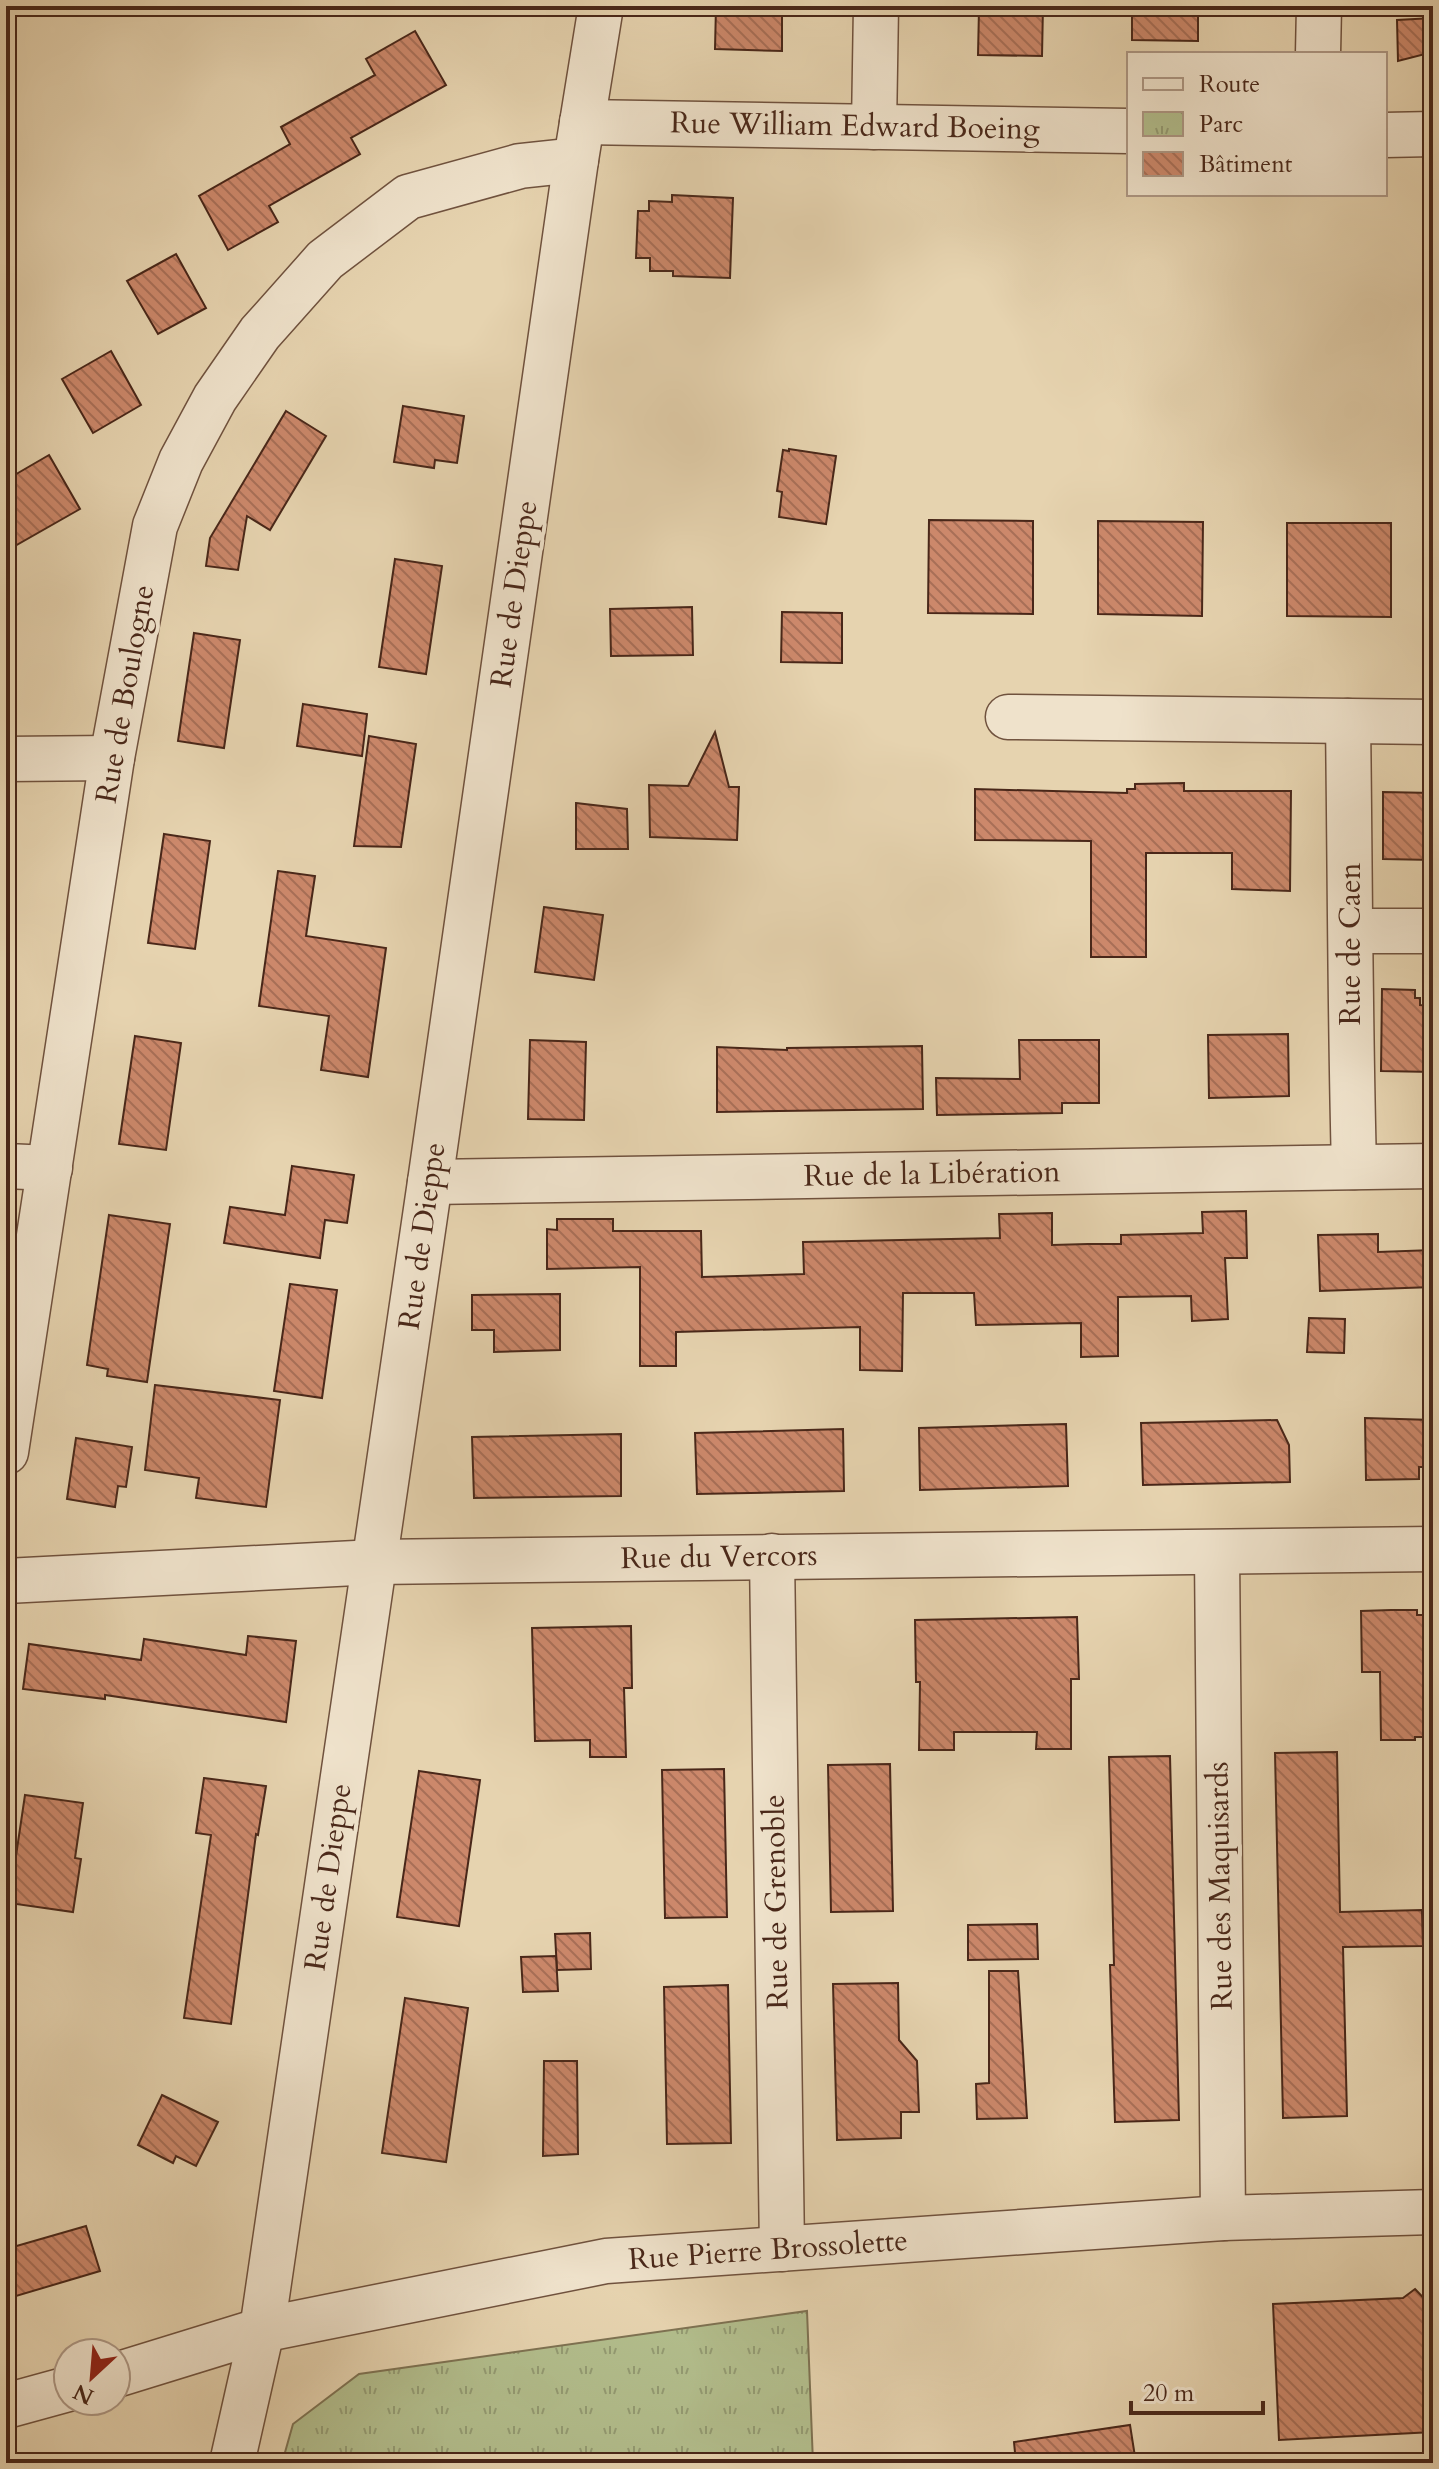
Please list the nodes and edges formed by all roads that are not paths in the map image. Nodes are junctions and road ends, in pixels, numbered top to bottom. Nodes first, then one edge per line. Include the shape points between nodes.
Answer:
1 (601, 6) edge
2 (876, 6) edge
3 (1319, 6) edge
4 (1318, 52) edge
5 (874, 127) junction
6 (1127, 131) edge
7 (1433, 134) edge
8 (1387, 135) edge
9 (579, 141) junction
10 (1008, 717) dead end
11 (1348, 721) junction
12 (1433, 722) edge
13 (112, 758) junction
14 (6, 759) edge
15 (1351, 931) junction
16 (1433, 931) edge
17 (6, 1166) edge
18 (1433, 1166) edge
19 (1354, 1167) junction
20 (50, 1168) junction
21 (430, 1182) junction
22 (6, 1452) edge
23 (1433, 1549) edge
24 (1217, 1553) junction
25 (772, 1556) junction
26 (375, 1562) junction
27 (6, 1581) edge
28 (1433, 2212) edge
29 (1223, 2218) junction
30 (782, 2249) junction
31 (262, 2330) junction
32 (132, 2370) edge
33 (52, 2393) edge
34 (6, 2406) edge
35 (232, 2463) edge

1 - 9 street, Rue de Dieppe
2 - 5 street
3 - 4 street
5 - 6 street, Rue William Edward Boeing
5 - 9 street, Rue William Edward Boeing
7 - 8 street
9 - 13 street, Rue de Boulogne via 520,166 408,197 325,260 260,333 215,398 181,461 155,526
9 - 21 street, Rue de Dieppe
10 - 11 street
11 - 12 street
11 - 15 street, Rue de Caen
13 - 14 street
13 - 20 street, Rue de Boulogne
15 - 16 street
15 - 19 street, Rue de Caen
17 - 20 street
18 - 19 street, Rue de la Libération
19 - 21 street, Rue de la Libération
20 - 22 street, Rue de Boulogne
21 - 26 street, Rue de Dieppe
23 - 24 street, Rue du Vercors
24 - 25 street, Rue du Vercors
24 - 29 street, Rue des Maquisards
25 - 26 street, Rue du Vercors
25 - 30 street, Rue de Grenoble
26 - 27 street, Rue du Vercors
26 - 31 street, Rue de Dieppe
28 - 29 street, Rue Pierre Brossolette
29 - 30 street, Rue Pierre Brossolette
30 - 31 street, Rue Pierre Brossolette via 606,2261
31 - 32 street, Rue Pierre Brossolette
31 - 35 street, Rue de Dieppe
33 - 34 street

